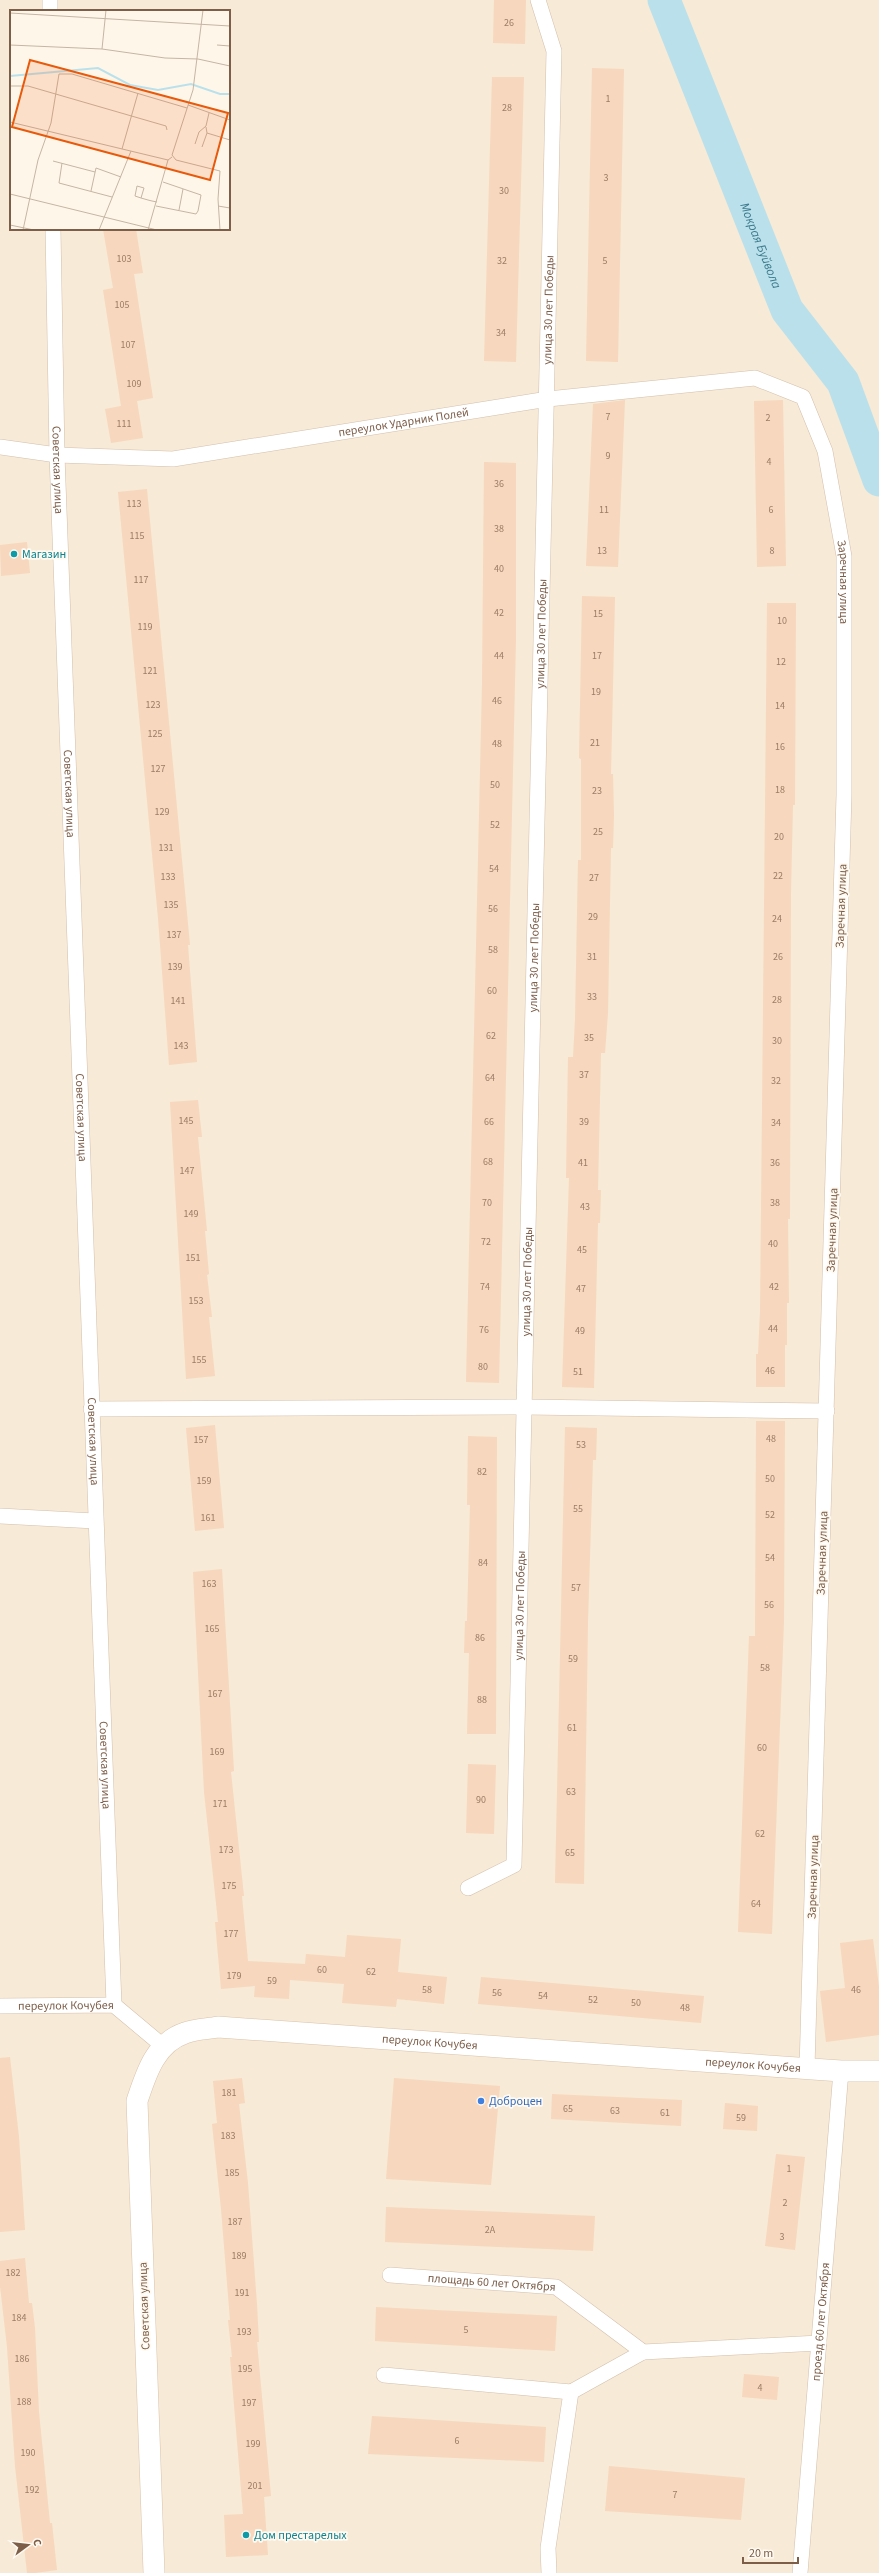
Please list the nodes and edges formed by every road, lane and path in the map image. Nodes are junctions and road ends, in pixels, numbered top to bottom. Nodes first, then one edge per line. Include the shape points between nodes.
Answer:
1 (538, 0) edge
2 (53, 230) edge
3 (803, 397) joint
4 (548, 399) junction
5 (0, 447) edge
6 (57, 455) junction
7 (525, 1407) junction
8 (91, 1409) junction
9 (826, 1412) junction
10 (0, 1516) edge
11 (94, 1521) junction
12 (468, 1888) dead end
13 (114, 2005) junction
14 (0, 2006) edge
15 (163, 2046) junction
16 (807, 2068) junction
17 (841, 2071) junction
18 (879, 2071) edge
19 (390, 2275) dead end
20 (819, 2343) junction
21 (643, 2352) junction
22 (384, 2375) dead end
23 (571, 2392) junction
24 (154, 2573) edge
25 (549, 2573) edge
26 (800, 2573) edge

1 - 4 street, улица 30 лет Победы via 554,51
2 - 6 street, Советская улица
3 - 4 street, переулок Ударник Полей via 755,378
3 - 9 street, Заречная улица via 825,451 844,556 844,795
4 - 6 street, переулок Ударник Полей via 173,459
4 - 7 street, улица 30 лет Победы
5 - 6 street, переулок Ударник Полей
6 - 8 street, Советская улица
7 - 8 street
7 - 9 street
7 - 12 street, улица 30 лет Победы via 514,1865
8 - 11 street, Советская улица
9 - 16 street, Заречная улица
10 - 11 street
11 - 13 street, Советская улица
13 - 14 street, переулок Кочубея
13 - 15 street, переулок Кочубея
15 - 16 main road, переулок Кочубея via 185,2033 218,2027
15 - 24 main road, Советская улица via 147,2071 137,2101
16 - 17 main road, переулок Кочубея
17 - 18 main road, переулок Кочубея
17 - 20 street, проезд 60 лет Октября
19 - 21 street, площадь 60 лет Октября via 556,2287
20 - 21 street
20 - 26 street, проезд 60 лет Октября
21 - 23 street
22 - 23 street
23 - 25 street via 548,2548

